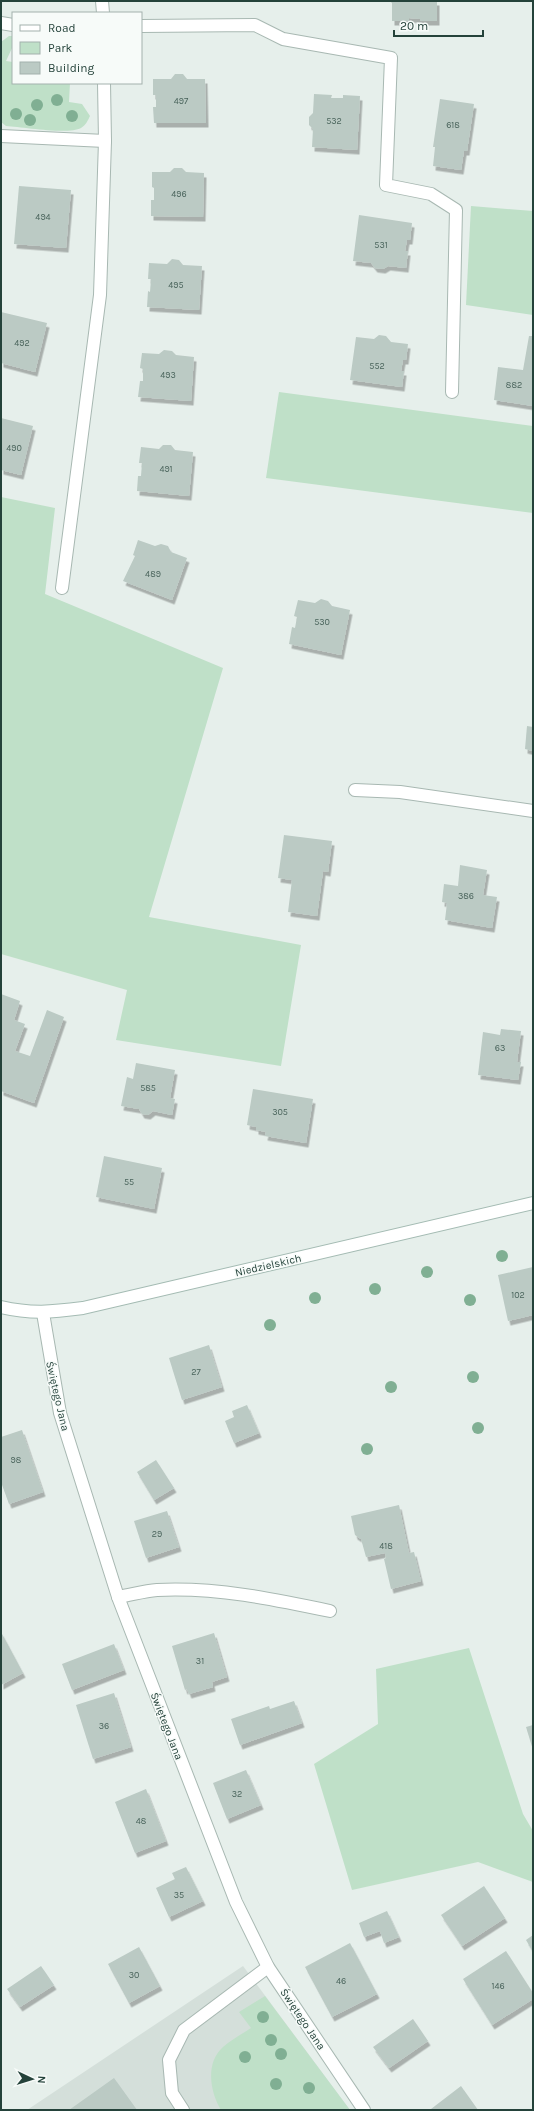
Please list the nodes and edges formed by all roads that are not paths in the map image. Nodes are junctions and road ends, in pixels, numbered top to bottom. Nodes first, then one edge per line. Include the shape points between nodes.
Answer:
1 (102, 1) edge
2 (103, 12) edge
3 (1, 23) edge
4 (12, 25) edge
5 (142, 26) edge
6 (104, 84) edge
7 (1, 136) edge
8 (105, 141) junction
9 (452, 392) dead end
10 (62, 588) dead end
11 (355, 790) dead end
12 (533, 811) edge
13 (533, 1203) edge
14 (1, 1307) edge
15 (43, 1313) junction
16 (118, 1597) junction
17 (330, 1611) dead end
18 (268, 1967) junction
19 (183, 2110) edge
20 (364, 2110) edge

1 - 2 street
3 - 4 street
5 - 9 street via 255,25 283,39 391,58 386,185 431,194 456,210
6 - 8 street
7 - 8 street
8 - 10 street via 100,295
11 - 12 street via 400,792
13 - 15 street, Niedzielskich via 97,1304
14 - 15 street, Niedzielskich
15 - 16 street, Świętego Jana via 60,1413
16 - 17 street via 157,1590 210,1591 246,1594
16 - 18 street, Świętego Jana via 236,1902
18 - 19 street via 184,2030 169,2060 172,2093
18 - 20 street, Świętego Jana

